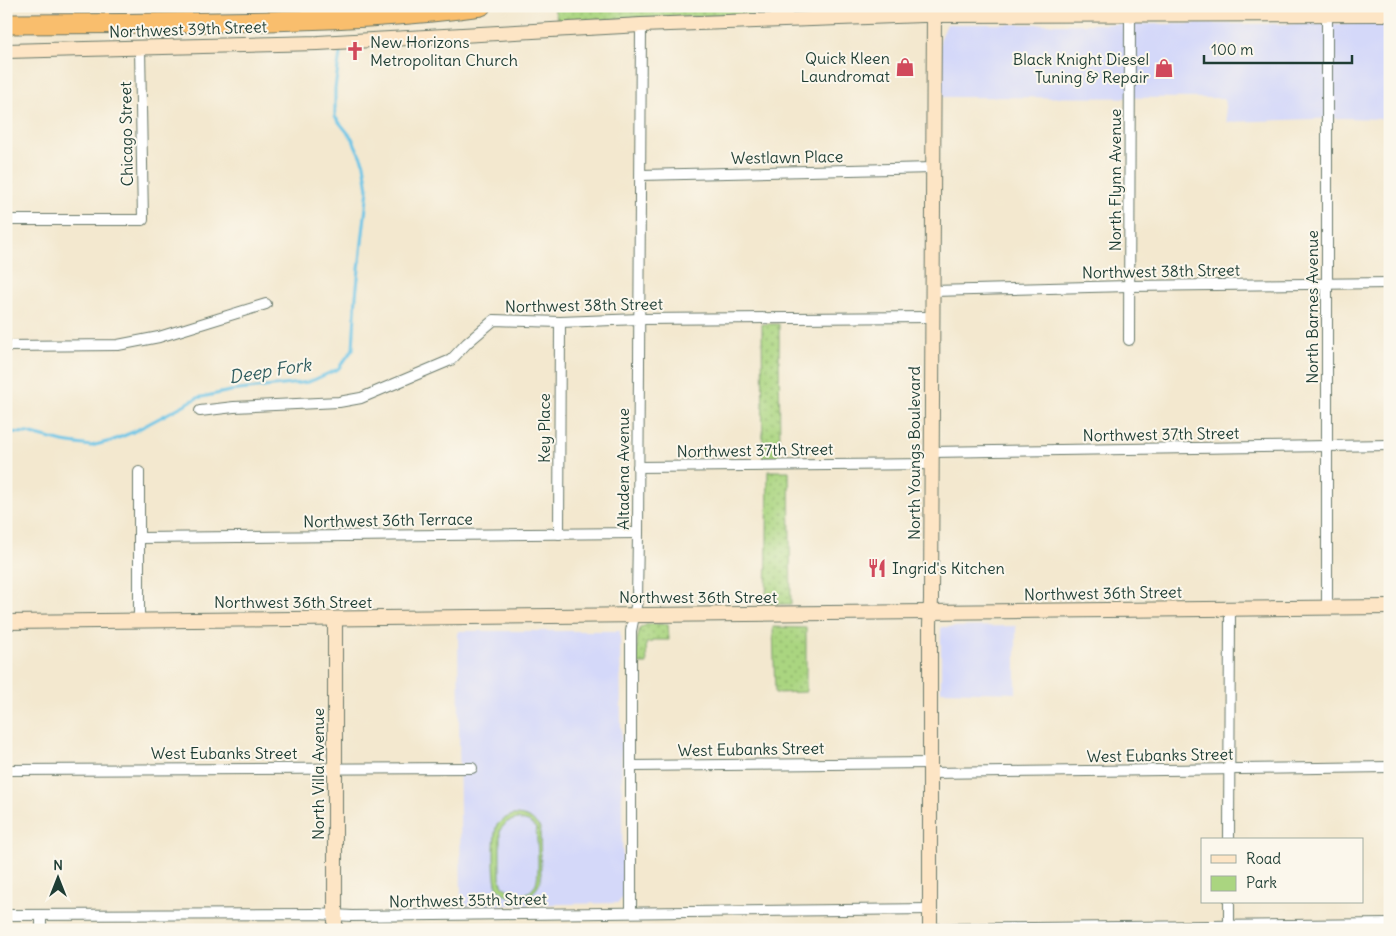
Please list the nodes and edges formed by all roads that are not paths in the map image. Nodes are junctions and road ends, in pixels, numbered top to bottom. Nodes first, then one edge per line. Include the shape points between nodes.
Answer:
1 (481, 6) edge
2 (1327, 10) edge
3 (934, 11) edge
4 (880, 12) edge
5 (1390, 14) edge
6 (1130, 15) junction
7 (6, 24) edge
8 (641, 25) junction
9 (140, 48) junction
10 (6, 50) edge
11 (933, 168) junction
12 (641, 175) junction
13 (6, 220) edge
14 (1390, 283) edge
15 (1327, 284) junction
16 (1129, 286) junction
17 (932, 291) junction
18 (266, 304) dead end
19 (932, 317) junction
20 (640, 319) junction
21 (560, 322) junction
22 (1129, 340) dead end
23 (6, 346) edge
24 (200, 411) dead end
25 (1328, 446) junction
26 (1390, 446) edge
27 (932, 458) junction
28 (638, 467) junction
29 (139, 472) dead end
30 (638, 533) junction
31 (559, 534) junction
32 (139, 538) junction
33 (1390, 607) edge
34 (1327, 608) junction
35 (1230, 609) junction
36 (930, 612) junction
37 (634, 615) junction
38 (335, 619) junction
39 (140, 620) junction
40 (6, 622) edge
41 (632, 766) junction
42 (1390, 767) edge
43 (336, 768) junction
44 (472, 768) dead end
45 (931, 768) junction
46 (6, 770) edge
47 (1230, 770) junction
48 (1229, 838) edge
49 (1229, 904) edge
50 (930, 909) junction
51 (631, 912) junction
52 (6, 915) edge
53 (42, 915) junction
54 (335, 915) junction
55 (1390, 924) edge
56 (1229, 927) edge
57 (930, 929) edge
58 (41, 930) edge
59 (335, 930) edge

1 - 7 highway via 349,18
2 - 5 street, Northwest 39th Street
2 - 6 street, Northwest 39th Street
2 - 15 street, North Barnes Avenue
3 - 4 street, Northwest 39th Street
3 - 6 street, Northwest 39th Street
3 - 11 street, North Youngs Boulevard
4 - 8 street, Northwest 39th Street
6 - 16 street, North Flynn Avenue
8 - 9 street, Northwest 39th Street
8 - 12 street, Altadena Avenue
9 - 10 street, Northwest 39th Street
9 - 13 street, Chicago Street via 143,220
11 - 12 street, Westlawn Place
11 - 17 street, North Youngs Boulevard
12 - 20 street, Altadena Avenue
14 - 15 street, Northwest 38th Street
15 - 16 street, Northwest 38th Street
15 - 25 street, North Barnes Avenue
16 - 17 street, Northwest 38th Street
16 - 22 street, North Flynn Avenue
17 - 19 street, North Youngs Boulevard
18 - 23 street via 159,337 118,345
19 - 20 street, Northwest 38th Street
19 - 27 street, North Youngs Boulevard
20 - 21 street, Northwest 38th Street
20 - 28 street, Altadena Avenue
21 - 24 street, Northwest 38th Street via 494,320 451,360 361,398
21 - 31 street, Key Place
25 - 26 street, Northwest 37th Street
25 - 27 street, Northwest 37th Street
25 - 34 street, North Barnes Avenue
27 - 28 street, Northwest 37th Street
27 - 36 street, North Youngs Boulevard
28 - 30 street, Altadena Avenue
29 - 32 street
30 - 31 street, Northwest 36th Terrace
30 - 37 street, Altadena Avenue
31 - 32 street, Northwest 36th Terrace
32 - 39 street
33 - 34 street, Northwest 36th Street
34 - 35 street, Northwest 36th Street
35 - 36 street, Northwest 36th Street
35 - 47 street
36 - 37 street, Northwest 36th Street
36 - 45 street, North Youngs Boulevard
37 - 38 street, Northwest 36th Street
37 - 41 street, Altadena Avenue via 631,631
38 - 39 street, Northwest 36th Street
38 - 43 street, North Villa Avenue
39 - 40 street, Northwest 36th Street
41 - 45 street, West Eubanks Street
41 - 51 street, Altadena Avenue
42 - 47 street, West Eubanks Street
43 - 44 street, West Eubanks Street
43 - 46 street, West Eubanks Street
43 - 54 street, North Villa Avenue
45 - 47 street, West Eubanks Street
45 - 50 street, North Youngs Boulevard
47 - 48 street
49 - 56 street
50 - 51 street, Northwest 35th Street
50 - 57 street, North Youngs Boulevard
51 - 54 street, Northwest 35th Street
52 - 53 street, Northwest 35th Street
53 - 54 street, Northwest 35th Street
53 - 58 street
54 - 59 street, North Villa Avenue
55 - 56 street
56 - 57 street

